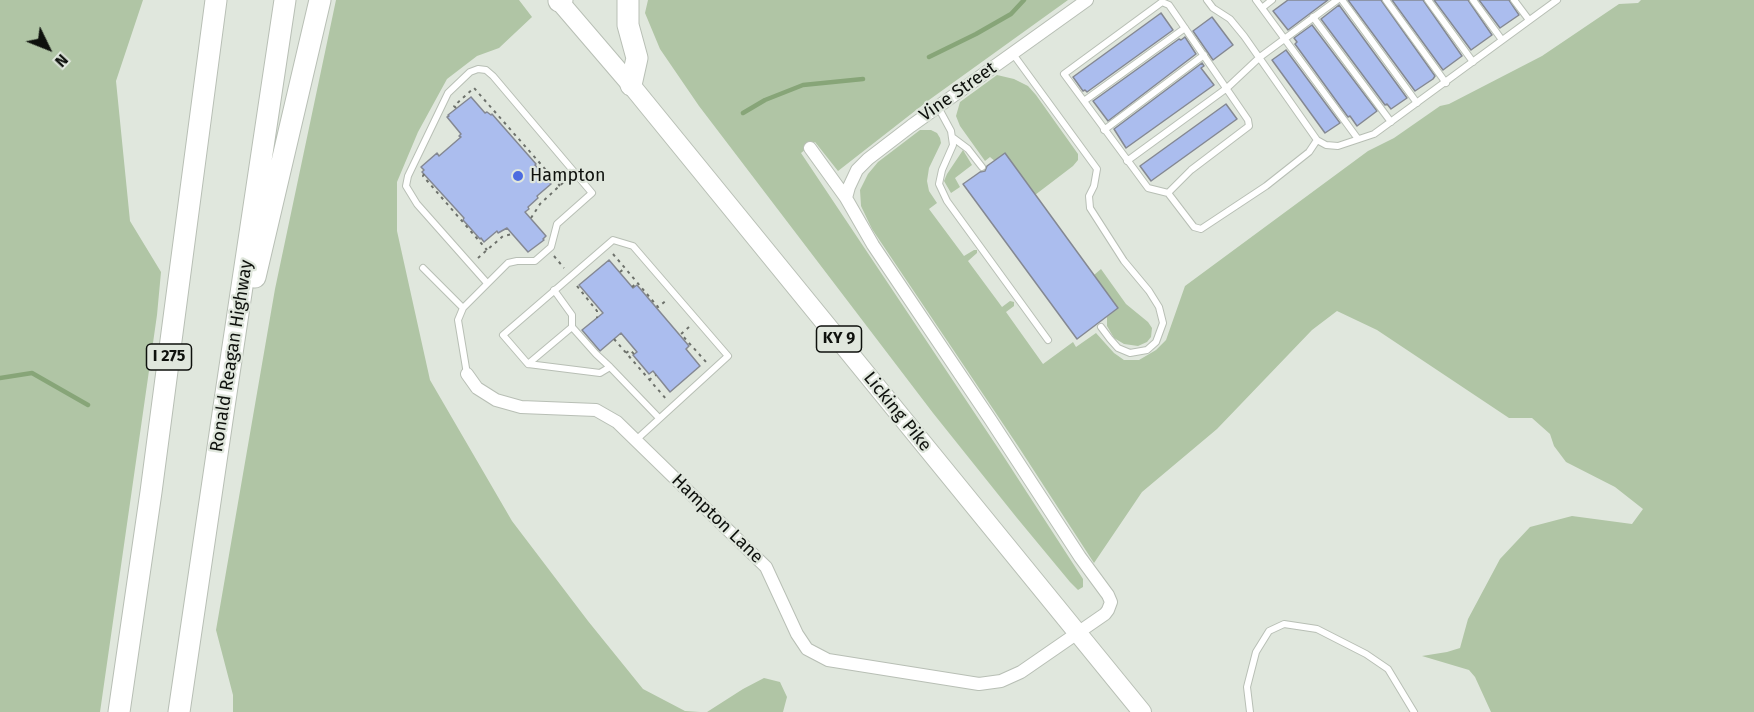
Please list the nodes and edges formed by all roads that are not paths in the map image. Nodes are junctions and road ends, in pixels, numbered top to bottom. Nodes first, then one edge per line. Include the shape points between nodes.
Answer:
1 (216, 0) edge
2 (285, 0) edge
3 (320, 0) edge
4 (628, 0) edge
5 (1086, 0) edge
6 (1207, 0) edge
7 (1256, 0) edge
8 (1272, 0) edge
9 (1337, 0) edge
10 (1342, 0) edge
11 (1386, 0) edge
12 (1428, 0) edge
13 (1473, 0) edge
14 (1514, 0) edge
15 (1556, 0) edge
16 (560, 1) edge
17 (1262, 8) junction
18 (1313, 17) junction
19 (1529, 20) junction
20 (1185, 28) junction
21 (1284, 39) junction
22 (1502, 40) junction
23 (1013, 54) junction
24 (1204, 55) junction
25 (1260, 57) junction
26 (1473, 62) junction
27 (1446, 82) junction
28 (631, 85) junction
29 (1227, 88) junction
30 (1084, 101) junction
31 (1417, 104) junction
32 (938, 106) junction
33 (1391, 122) junction
34 (1104, 129) junction
35 (952, 137) junction
36 (1317, 140) junction
37 (1358, 140) junction
38 (810, 148) dead end
39 (1127, 161) junction
40 (982, 167) dead end
41 (1168, 193) junction
42 (846, 198) junction
43 (423, 268) dead end
44 (487, 283) junction
45 (554, 290) junction
46 (463, 308) junction
47 (572, 327) junction
48 (1101, 327) dead end
49 (1048, 340) dead end
50 (528, 364) junction
51 (610, 366) junction
52 (467, 374) joint
53 (225, 400) junction
54 (659, 418) junction
55 (636, 440) junction
56 (1077, 634) junction
57 (119, 712) edge
58 (179, 712) edge
59 (1142, 712) edge
60 (1250, 712) edge
61 (1414, 712) edge

1 - 57 highway, I 275
2 - 53 highway, Ronald Reagan Highway
3 - 53 highway
4 - 28 highway via 628,25 637,58
5 - 23 street, Vine Street
6 - 25 lane via 1230,19
7 - 17 lane
8 - 17 lane
9 - 18 lane
10 - 31 lane
11 - 27 lane
12 - 26 lane
13 - 22 lane
14 - 19 lane
15 - 19 lane
16 - 28 main road, Licking Pike / KY 9
17 - 21 lane
18 - 21 lane
18 - 33 lane
19 - 22 lane
20 - 24 lane
20 - 30 lane
20 - 30 lane via 1169,5 1162,2 1064,74
21 - 25 lane
21 - 37 lane
22 - 26 lane
23 - 32 street, Vine Street
23 - 48 lane via 1097,169 1089,196 1090,208 1160,307 1163,323 1156,342 1147,350 1130,353 1119,348
24 - 29 lane
24 - 34 lane
25 - 29 lane
25 - 36 lane
26 - 27 lane
27 - 31 lane
28 - 56 main road, Licking Pike / KY 9
29 - 39 lane
29 - 41 lane via 1249,126 1191,170
30 - 34 lane
31 - 33 lane
32 - 35 lane
32 - 42 street, Vine Street via 857,170
33 - 37 lane
34 - 39 lane
35 - 40 lane
35 - 49 lane via 953,145 939,184 947,201
36 - 37 lane via 1326,146
36 - 41 lane via 1309,152 1266,186 1201,229 1194,227
38 - 42 street
39 - 41 lane via 1148,189
42 - 56 street, Hampton Lane via 873,245 1108,595 1108,610
43 - 46 lane
44 - 44 lane via 508,263 535,261 548,250 557,224 592,193 493,76 478,69 451,89 406,186 417,204
44 - 46 lane
45 - 47 lane via 572,315
45 - 50 lane via 503,334
45 - 54 lane via 613,240 633,246 728,356
46 - 52 lane via 458,320
47 - 50 lane
47 - 51 lane
50 - 51 lane via 600,373
51 - 54 lane
52 - 55 street, Hampton Lane via 477,388 496,400 521,407 596,410
53 - 58 highway, Ronald Reagan Highway
54 - 55 lane
55 - 56 street, Hampton Lane via 766,567 807,649 828,660 979,684 1001,681 1021,672
56 - 59 main road, Licking Pike / KY 9
60 - 61 lane via 1247,687 1256,652 1269,632 1284,624 1317,629 1366,654 1388,669

